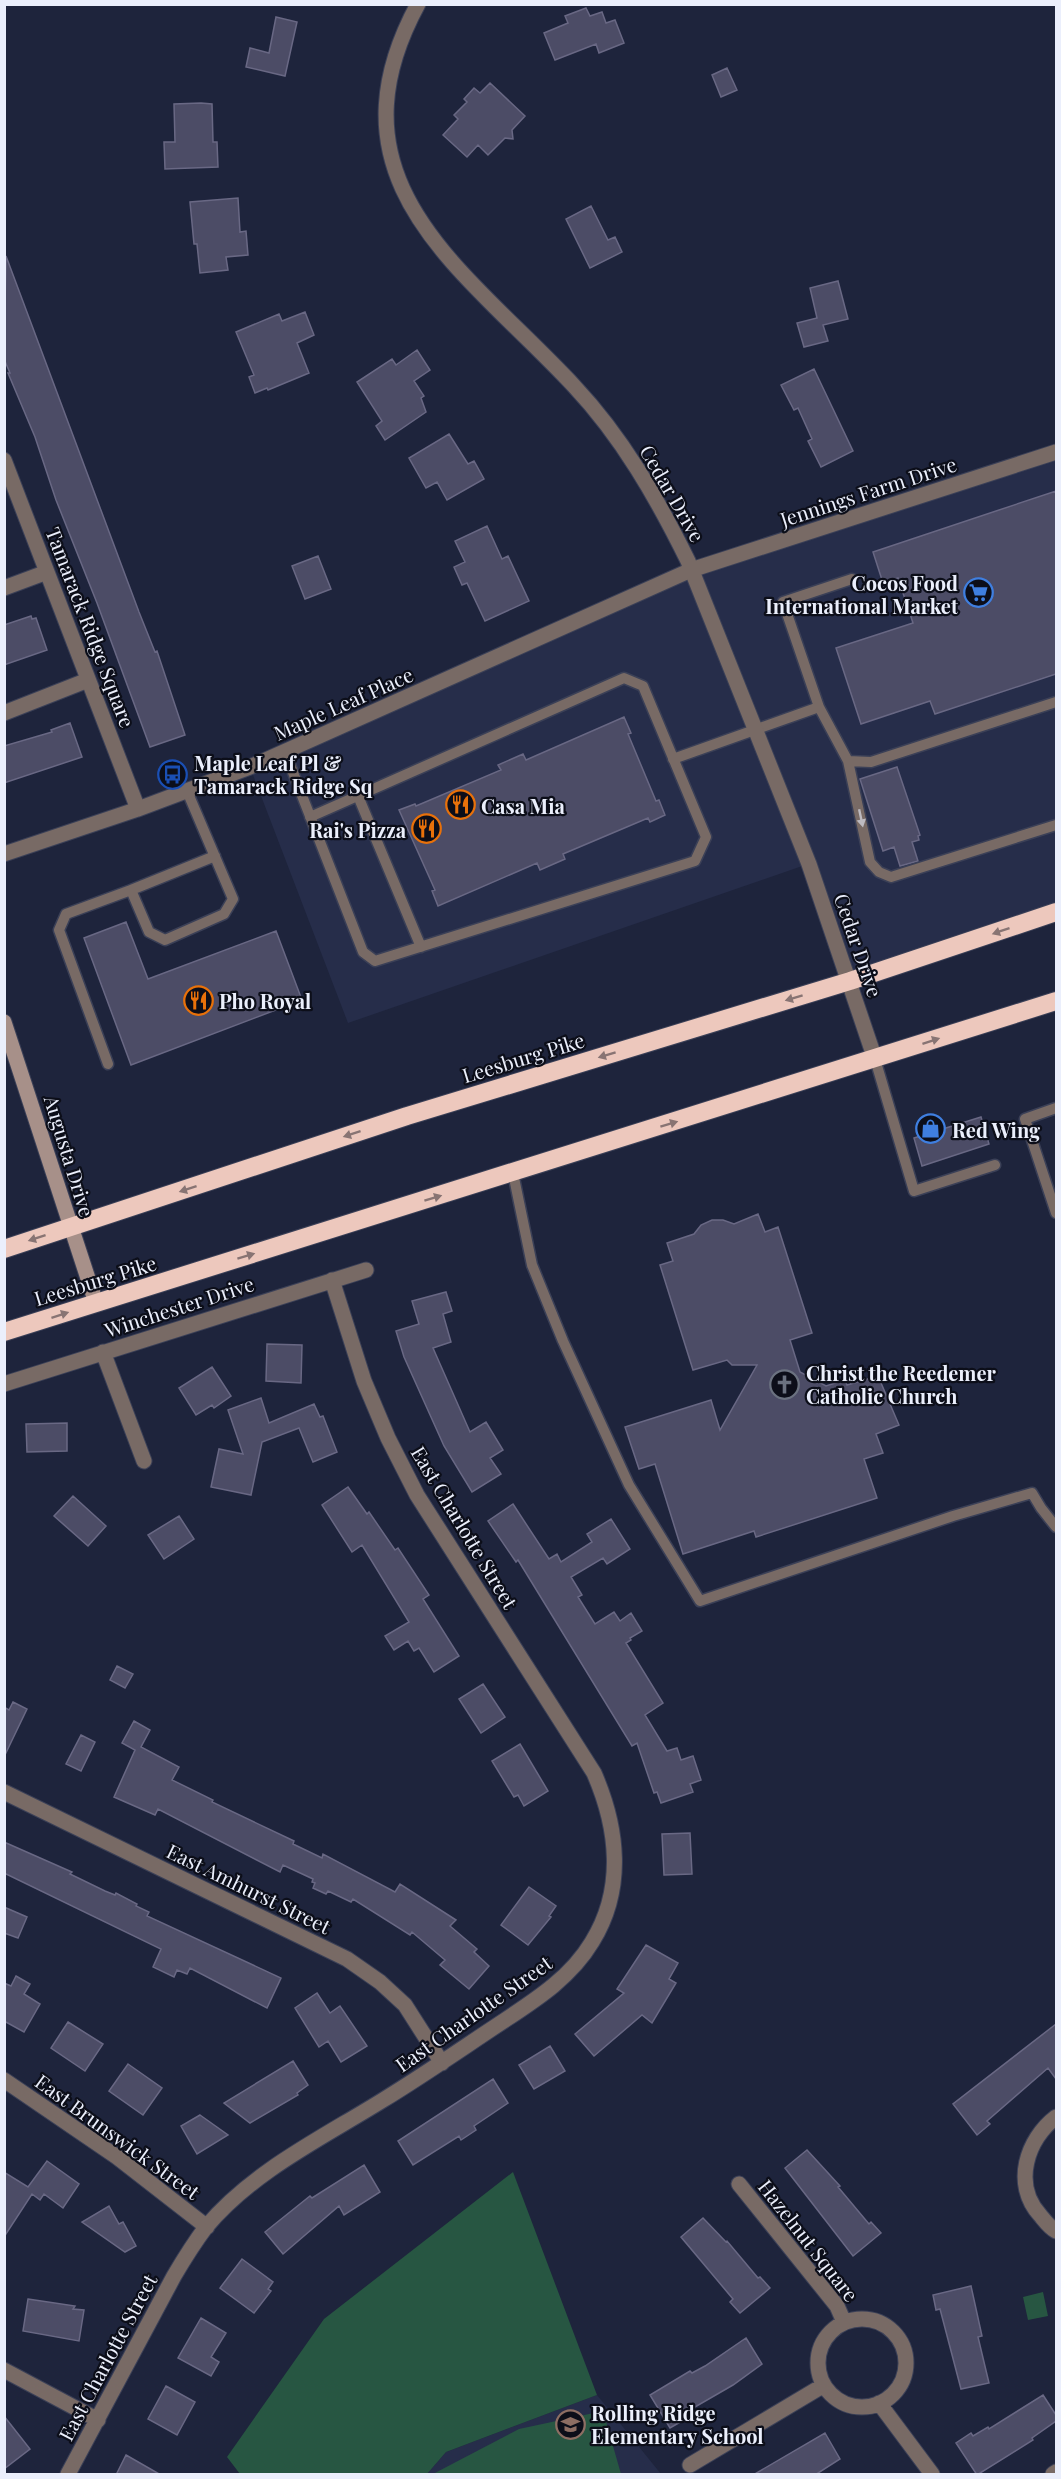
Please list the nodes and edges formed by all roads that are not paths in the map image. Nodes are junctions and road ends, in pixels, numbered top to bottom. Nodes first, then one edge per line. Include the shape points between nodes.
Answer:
1 (418, 4) edge
2 (1056, 452) edge
3 (4, 460) edge
4 (692, 570) junction
5 (47, 572) junction
6 (852, 579) dead end
7 (4, 588) edge
8 (88, 681) junction
9 (1056, 702) edge
10 (819, 707) junction
11 (4, 713) edge
12 (756, 730) junction
13 (285, 752) junction
14 (673, 759) junction
15 (848, 761) junction
16 (187, 791) junction
17 (358, 796) junction
18 (138, 809) junction
19 (310, 817) junction
20 (1056, 825) edge
21 (4, 854) edge
22 (215, 856) junction
23 (131, 890) junction
24 (1056, 912) edge
25 (420, 947) junction
26 (849, 981) junction
27 (1056, 1001) edge
28 (4, 1022) edge
29 (875, 1059) junction
30 (108, 1064) dead end
31 (1056, 1108) edge
32 (995, 1165) dead end
33 (513, 1173) junction
34 (1056, 1213) edge
35 (70, 1228) junction
36 (4, 1249) edge
37 (366, 1270) dead end
38 (332, 1280) junction
39 (96, 1303) junction
40 (4, 1332) edge
41 (103, 1352) junction
42 (4, 1384) edge
43 (144, 1461) dead end
44 (1056, 1527) edge
45 (4, 1791) edge
46 (442, 2062) junction
47 (4, 2080) edge
48 (1056, 2117) edge
49 (739, 2184) dead end
50 (207, 2227) junction
51 (1056, 2231) edge
52 (844, 2322) junction
53 (4, 2370) edge
54 (824, 2385) junction
55 (879, 2403) junction
56 (98, 2420) junction
57 (690, 2465) dead end
58 (1056, 2472) edge
59 (68, 2475) edge
60 (932, 2475) edge
61 (1053, 2475) edge

1 - 4 street, Cedar Drive via 394,60 385,108 390,155 410,206 456,269 593,407 647,484
2 - 4 street, Jennings Farm Drive
3 - 5 street, Tamarack Ridge Square
4 - 12 street, Cedar Drive
4 - 13 street, Maple Leaf Place
5 - 7 street
5 - 8 street, Tamarack Ridge Square
6 - 10 lane via 783,602
8 - 11 street
8 - 18 street, Tamarack Ridge Square
9 - 15 lane via 871,762
10 - 12 lane
10 - 15 lane
12 - 14 lane
12 - 26 street, Cedar Drive
13 - 16 street, Maple Leaf Place
13 - 19 lane
14 - 17 lane via 643,686 624,678
14 - 25 lane via 706,837 695,861
15 -> 20 lane via 870,862 891,877
16 - 18 street, Maple Leaf Place
16 - 22 lane
17 - 19 lane
17 - 25 lane
18 - 21 street, Maple Leaf Place
19 - 25 lane via 363,952 375,962
22 - 23 lane
22 - 23 lane via 233,899 224,914 165,940 149,932
23 - 30 lane via 66,914 59,930
24 -> 26 highway, Leesburg Pike
26 - 29 street, Cedar Drive
26 -> 35 highway, Leesburg Pike via 407,1116
29 -> 27 highway, Leesburg Pike
28 - 35 street, Augusta Drive
29 - 32 lane via 914,1191
33 -> 29 highway, Leesburg Pike
31 - 34 lane via 1025,1119
39 -> 33 highway, Leesburg Pike
33 - 44 lane via 532,1265 563,1341 629,1485 700,1601 1032,1492
35 -> 36 highway, Leesburg Pike
35 - 39 street, Augusta Drive
37 - 38 street, Winchester Drive
38 - 41 street, Winchester Drive
38 - 46 street, East Charlotte Street via 364,1382 412,1486 594,1773 613,1830 616,1854 610,1902 579,1961 562,1980
40 -> 39 highway, Leesburg Pike
41 - 42 street, Winchester Drive
41 - 43 street
45 - 46 street, East Amhurst Street via 347,1959 405,2005
46 - 50 street, East Charlotte Street via 254,2182
47 - 50 street, East Brunswick Street via 117,2157
48 - 51 street via 1030,2148 1025,2168 1026,2189 1034,2209
49 - 52 street, Hazelnut Square via 837,2306
50 - 56 street, East Charlotte Street via 174,2277
52 - 54 street via 828,2334 818,2354
52 - 55 street via 876,2321 902,2344 903,2379
53 - 56 street
54 - 55 street via 845,2404 859,2407
54 - 57 street
55 - 60 street
56 - 59 street, East Charlotte Street
58 - 61 street

